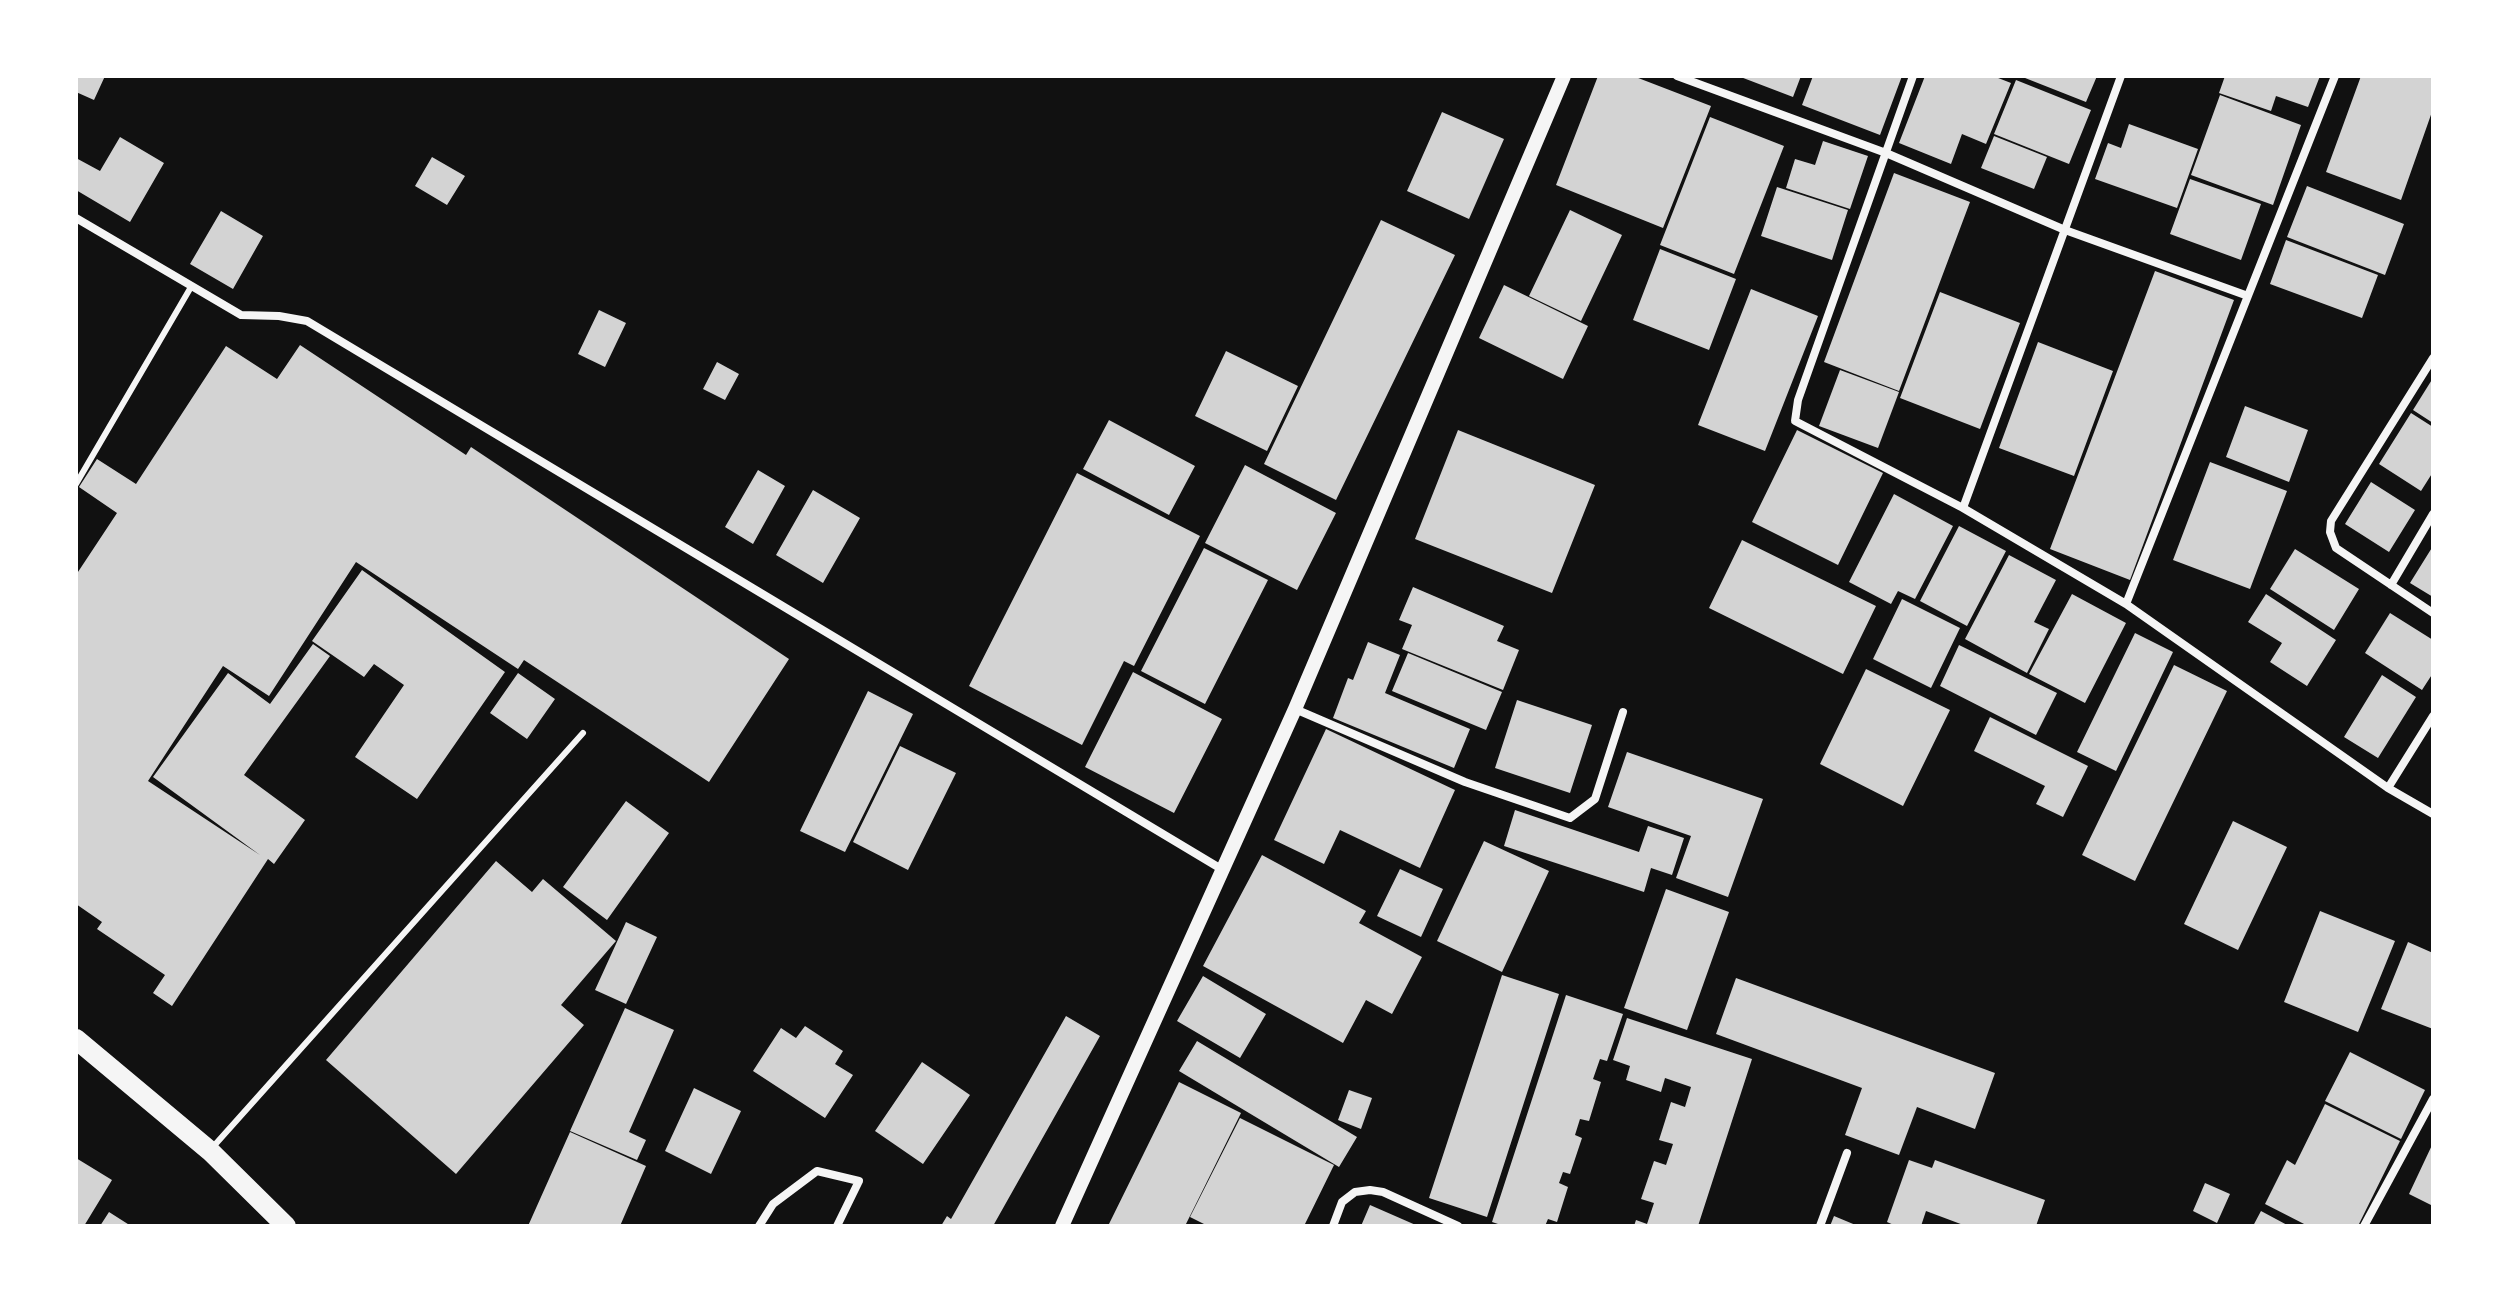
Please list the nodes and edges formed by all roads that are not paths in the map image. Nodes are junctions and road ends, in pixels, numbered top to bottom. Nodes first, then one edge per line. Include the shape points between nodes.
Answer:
1 (1564, 76) edge
2 (1677, 76) edge
3 (1913, 76) edge
4 (2121, 76) edge
5 (2335, 76) edge
6 (1886, 153) junction
7 (76, 218) edge
8 (2065, 230) junction
9 (191, 287) junction
10 (2248, 296) junction
11 (2433, 358) edge
12 (76, 484) edge
13 (1963, 508) junction
14 (2433, 514) edge
15 (2391, 585) junction
16 (2126, 604) junction
17 (2433, 613) edge
18 (1295, 709) junction
19 (1623, 712) dead end
20 (2433, 716) edge
21 (583, 733) dead end
22 (2388, 788) junction
23 (2433, 814) edge
24 (1223, 870) junction
25 (76, 1039) edge
26 (2433, 1099) edge
27 (210, 1151) junction
28 (1847, 1153) dead end
29 (286, 1226) edge
30 (759, 1226) edge
31 (837, 1226) edge
32 (1062, 1226) edge
33 (1333, 1226) edge
34 (1458, 1226) edge
35 (1820, 1226) edge
36 (2364, 1226) edge

1 - 18 street
2 - 6 street
3 - 6 street
4 - 8 street
5 - 10 street
6 - 8 street
6 - 13 street via 1795,421
7 - 9 street
8 - 10 street
8 - 13 street
9 - 12 lane
9 - 24 street via 241,315 307,321
10 - 16 street
11 - 15 street via 2331,521 2336,548
13 - 16 street
14 - 15 street
15 - 17 street
16 - 22 street
18 - 19 street via 1465,782 1570,818 1595,799
18 - 24 street
20 - 22 street
21 - 27 lane
22 - 23 street
24 - 32 street
25 - 27 main road
26 - 36 street
27 - 29 main road
28 - 35 street
30 - 31 street via 773,1204 817,1171 859,1181
33 - 34 street via 1342,1202 1355,1192 1370,1190

